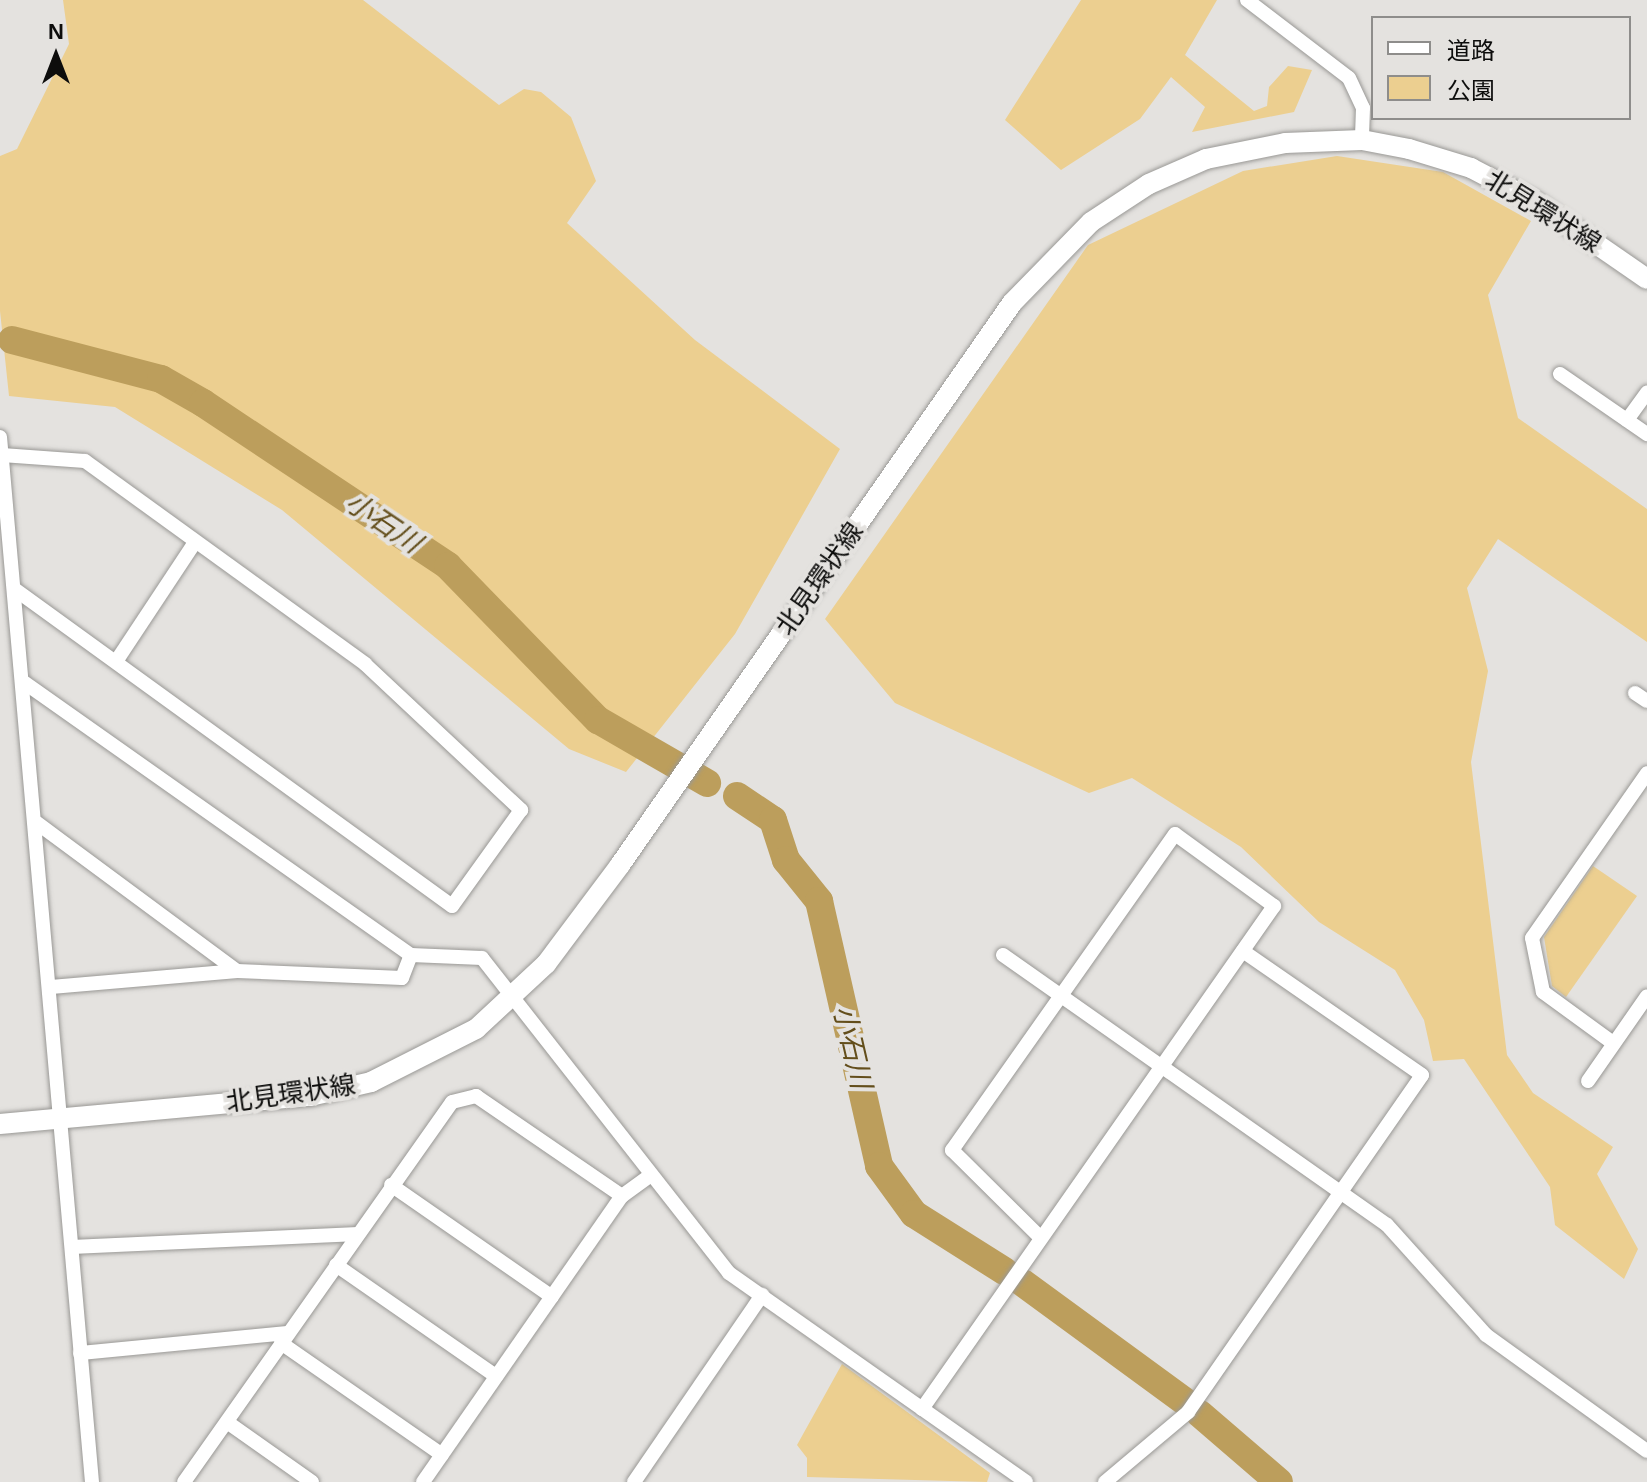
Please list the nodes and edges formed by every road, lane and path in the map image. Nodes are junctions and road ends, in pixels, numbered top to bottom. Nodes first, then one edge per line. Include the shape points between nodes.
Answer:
1 (1247, 0) edge
2 (1362, 140) junction
3 (1647, 279) edge
4 (1560, 374) dead end
5 (1647, 392) edge
6 (1627, 420) junction
7 (1647, 434) edge
8 (0, 437) edge
9 (2, 455) junction
10 (3, 475) edge
11 (195, 542) junction
12 (16, 590) junction
13 (117, 660) junction
14 (25, 683) junction
15 (1647, 773) edge
16 (37, 823) junction
17 (1243, 951) junction
18 (411, 955) junction
19 (1003, 955) dead end
20 (237, 971) junction
21 (51, 987) junction
22 (517, 995) junction
23 (1061, 996) junction
24 (1647, 996) edge
25 (1613, 1043) junction
26 (1165, 1065) junction
27 (1588, 1081) dead end
28 (61, 1119) junction
29 (0, 1124) edge
30 (650, 1176) junction
31 (391, 1185) junction
32 (1339, 1191) junction
33 (622, 1196) junction
34 (357, 1234) junction
35 (1041, 1238) junction
36 (73, 1247) junction
37 (336, 1265) junction
38 (762, 1295) junction
39 (552, 1297) junction
40 (285, 1338) junction
41 (80, 1353) junction
42 (496, 1376) junction
43 (922, 1409) junction
44 (227, 1422) junction
45 (1647, 1451) edge
46 (442, 1455) junction
47 (92, 1482) edge
48 (184, 1482) edge
49 (312, 1482) edge
50 (423, 1482) edge
51 (634, 1482) edge
52 (1026, 1482) edge
53 (1105, 1482) edge

1 - 2 street via 1349,78 1363,108
2 - 3 main road, 北見環状線 via 1471,168 1534,201
2 - 22 main road, 北見環状線 via 1285,143 1206,159 1091,222 1012,303 620,865
4 - 6 street
5 - 6 street
6 - 7 street
8 - 9 street
9 - 10 street
9 - 11 street via 85,461
10 - 12 street
11 - 13 street
11 - 13 street via 365,664 521,810 452,906
12 - 13 street
12 - 14 street
14 - 16 street
14 - 18 street
15 - 25 street via 1532,938 1543,992
16 - 20 street
16 - 21 street
17 - 23 street via 1274,906 1175,834
17 - 26 street
17 - 32 street via 1422,1075
18 - 20 street via 402,978
18 - 22 street via 482,958
19 - 23 street
20 - 21 street
21 - 28 street
22 - 28 main road, 北見環状線 via 431,1058 371,1082 310,1096
22 - 30 street
23 - 26 street
23 - 35 street via 952,1150
24 - 25 street
25 - 27 street
26 - 32 street
26 - 35 street
28 - 29 main road, 北見環状線
28 - 36 street
30 - 33 street
30 - 38 street via 719,1262
31 - 33 street via 452,1102 476,1096
31 - 34 street
31 - 39 street
32 - 45 street via 1387,1225 1486,1335
32 - 53 street via 1188,1412
33 - 39 street
34 - 36 street
34 - 37 street
35 - 43 street
36 - 41 street
37 - 40 street
37 - 42 street
38 - 43 street
38 - 51 street
39 - 42 street
40 - 41 street
40 - 44 street
40 - 46 street
41 - 47 street
42 - 46 street
43 - 52 street
44 - 48 street
44 - 49 street
46 - 50 street

